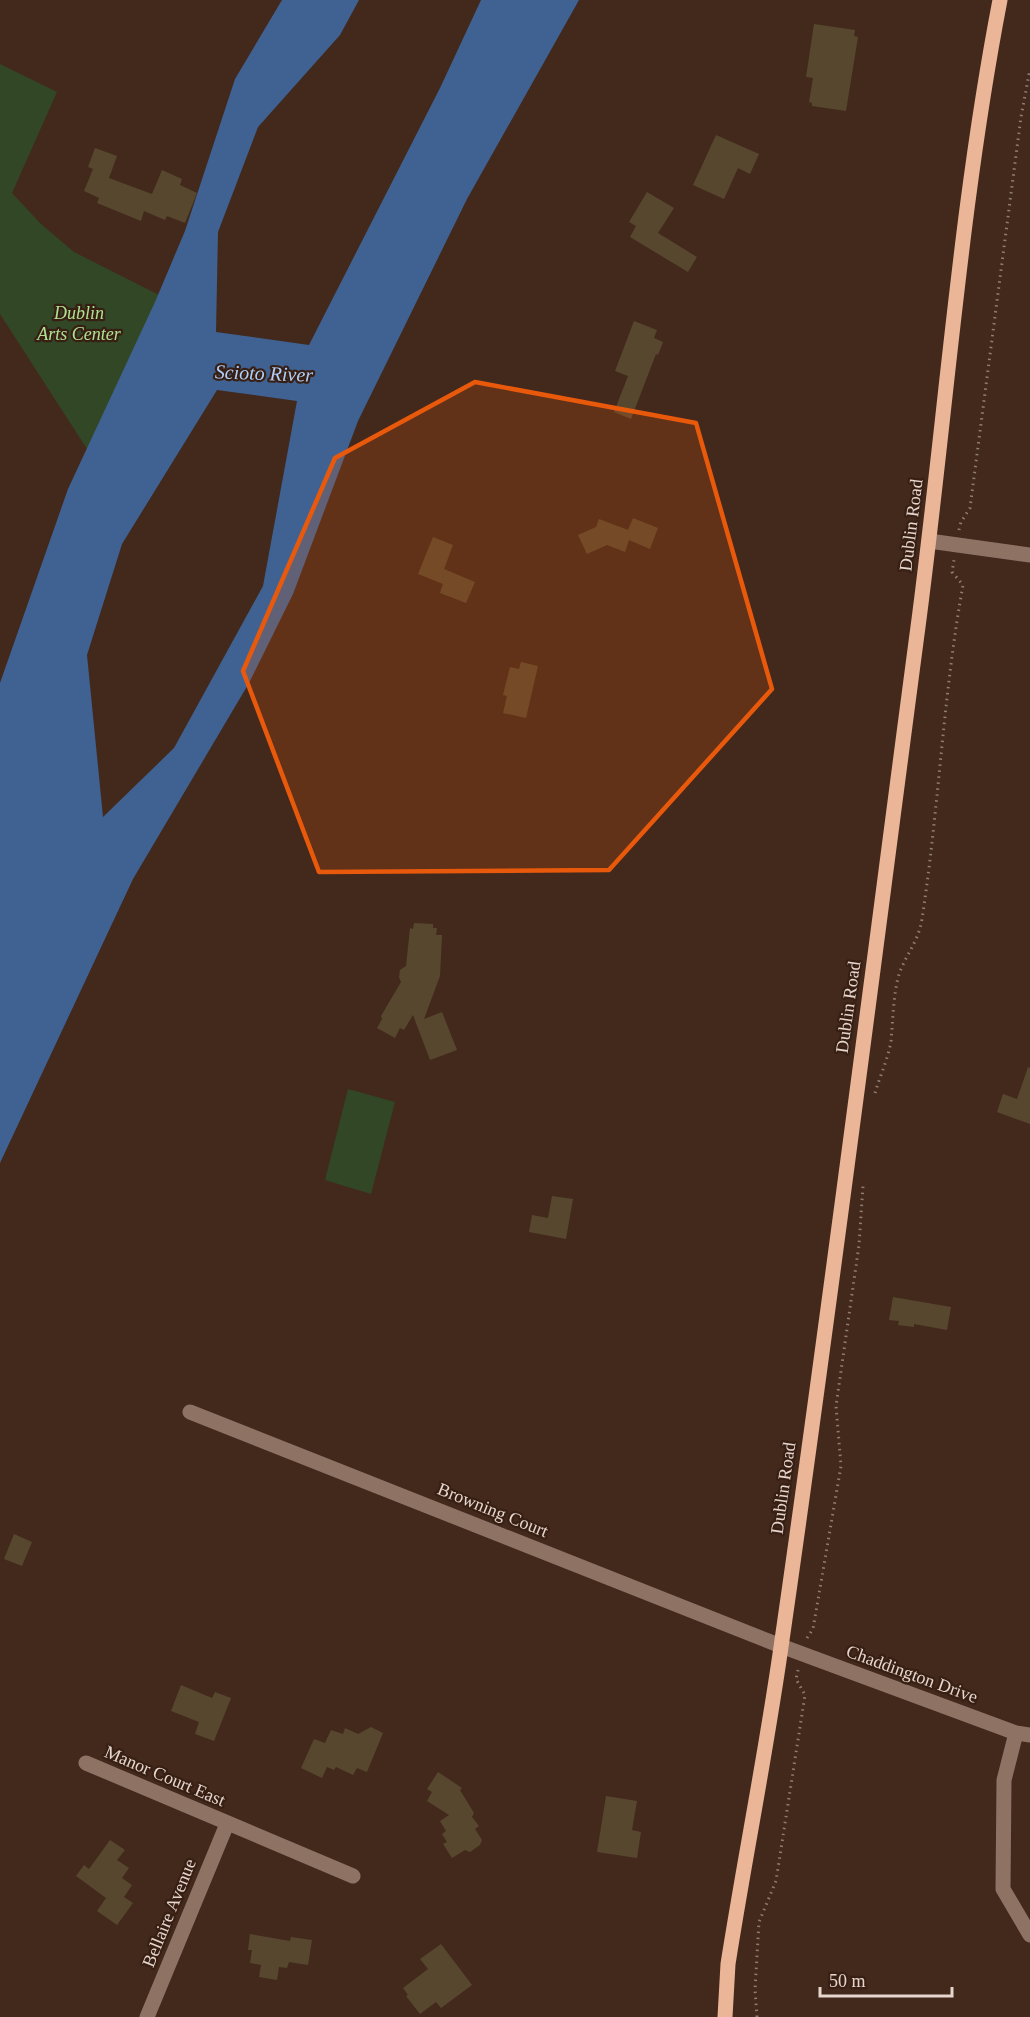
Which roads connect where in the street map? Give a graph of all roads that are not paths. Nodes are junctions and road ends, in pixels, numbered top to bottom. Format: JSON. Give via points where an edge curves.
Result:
{"nodes":[{"id":1,"x":1000,"y":0,"type":"edge"},
{"id":2,"x":929,"y":542,"type":"junction"},
{"id":3,"x":1030,"y":555,"type":"edge"},
{"id":4,"x":190,"y":1412,"type":"dead end"},
{"id":5,"x":781,"y":1646,"type":"junction"},
{"id":6,"x":1023,"y":1734,"type":"edge"},
{"id":7,"x":86,"y":1763,"type":"dead end"},
{"id":8,"x":227,"y":1824,"type":"junction"},
{"id":9,"x":353,"y":1876,"type":"dead end"},
{"id":10,"x":1030,"y":1935,"type":"edge"},
{"id":11,"x":147,"y":2017,"type":"edge"},
{"id":12,"x":725,"y":2017,"type":"edge"}],
"edges":[{"from":1,"to":2,"type":"main road","name":"Dublin Road","via":[[984,81]]},
{"from":2,"to":3,"type":"street"},
{"from":2,"to":5,"type":"main road","name":"Dublin Road"},
{"from":4,"to":5,"type":"street","name":"Browning Court"},
{"from":5,"to":6,"type":"street","name":"Chaddington Drive"},
{"from":5,"to":12,"type":"main road","name":"Dublin Road","via":[[728,1964]]},
{"from":6,"to":10,"type":"street","via":[[1004,1780],[1003,1889]]},
{"from":7,"to":8,"type":"street","name":"Manor Court East"},
{"from":8,"to":9,"type":"street","name":"Manor Court East"},
{"from":8,"to":11,"type":"street","name":"Bellaire Avenue"}]}
